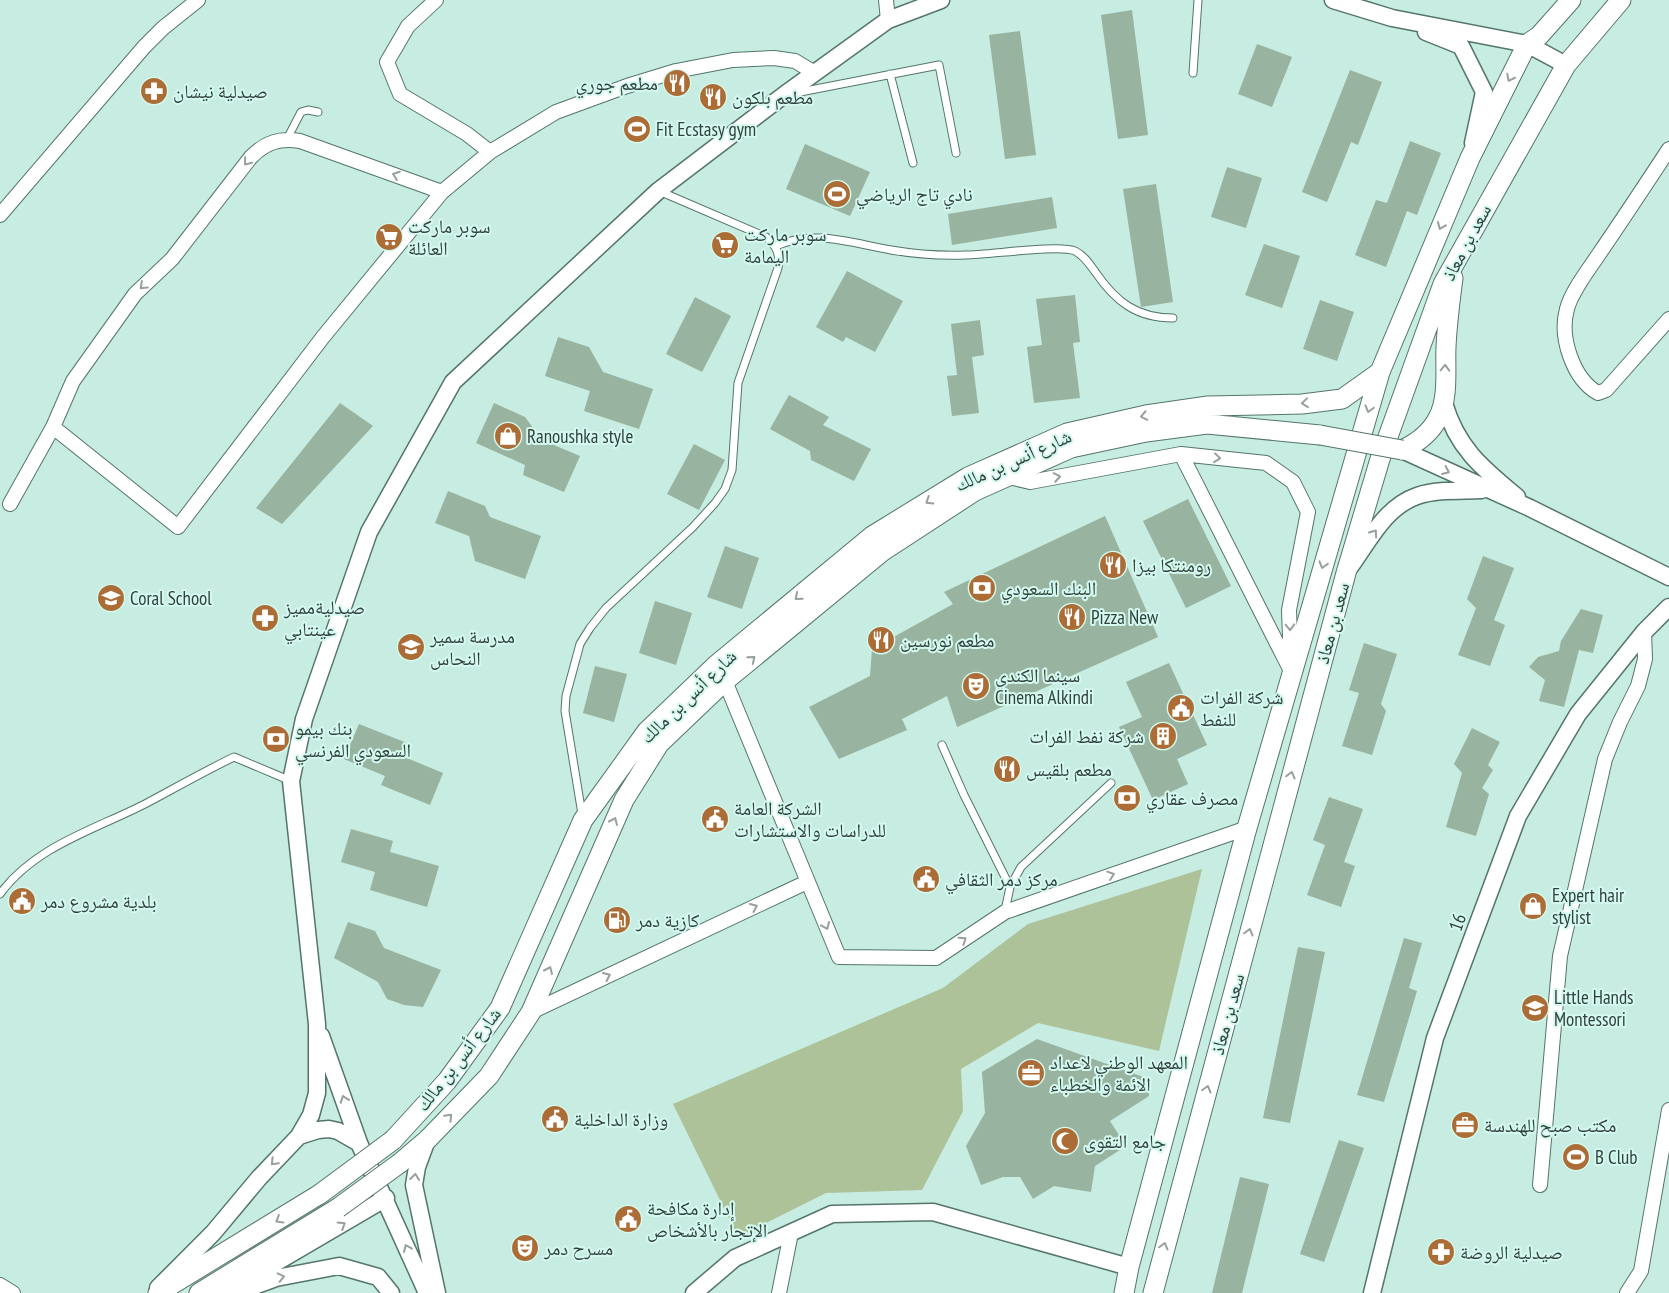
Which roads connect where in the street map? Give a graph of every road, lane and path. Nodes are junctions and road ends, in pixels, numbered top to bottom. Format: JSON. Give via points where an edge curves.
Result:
{"nodes":[{"id":1,"x":198,"y":0,"type":"edge"},
{"id":2,"x":436,"y":0,"type":"edge"},
{"id":3,"x":886,"y":0,"type":"edge"},
{"id":4,"x":941,"y":0,"type":"edge"},
{"id":5,"x":1198,"y":0,"type":"edge"},
{"id":6,"x":1333,"y":0,"type":"edge"},
{"id":7,"x":1571,"y":0,"type":"edge"},
{"id":8,"x":1621,"y":0,"type":"edge"},
{"id":9,"x":1392,"y":18,"type":"junction"},
{"id":10,"x":888,"y":20,"type":"junction"},
{"id":11,"x":1527,"y":44,"type":"junction"},
{"id":12,"x":1566,"y":65,"type":"junction"},
{"id":13,"x":815,"y":73,"type":"junction"},
{"id":14,"x":1193,"y":73,"type":"dead end"},
{"id":15,"x":890,"y":74,"type":"junction"},
{"id":16,"x":784,"y":95,"type":"junction"},
{"id":17,"x":318,"y":112,"type":"dead end"},
{"id":18,"x":287,"y":139,"type":"junction"},
{"id":19,"x":1669,"y":149,"type":"edge"},
{"id":20,"x":490,"y":152,"type":"junction"},
{"id":21,"x":956,"y":153,"type":"dead end"},
{"id":22,"x":1470,"y":158,"type":"junction"},
{"id":23,"x":913,"y":162,"type":"dead end"},
{"id":24,"x":658,"y":191,"type":"junction"},
{"id":25,"x":442,"y":192,"type":"junction"},
{"id":26,"x":0,"y":215,"type":"edge"},
{"id":27,"x":776,"y":246,"type":"junction"},
{"id":28,"x":1454,"y":261,"type":"junction"},
{"id":29,"x":1173,"y":318,"type":"dead end"},
{"id":30,"x":1669,"y":319,"type":"edge"},
{"id":31,"x":1380,"y":372,"type":"junction"},
{"id":32,"x":1444,"y":403,"type":"junction"},
{"id":33,"x":52,"y":427,"type":"junction"},
{"id":34,"x":1402,"y":450,"type":"junction"},
{"id":35,"x":1181,"y":454,"type":"junction"},
{"id":36,"x":1009,"y":477,"type":"junction"},
{"id":37,"x":1486,"y":490,"type":"junction"},
{"id":38,"x":10,"y":504,"type":"dead end"},
{"id":39,"x":1530,"y":508,"type":"junction"},
{"id":40,"x":1346,"y":573,"type":"junction"},
{"id":41,"x":1669,"y":577,"type":"edge"},
{"id":42,"x":1669,"y":607,"type":"edge"},
{"id":43,"x":1644,"y":632,"type":"junction"},
{"id":44,"x":1291,"y":673,"type":"junction"},
{"id":45,"x":725,"y":681,"type":"junction"},
{"id":46,"x":942,"y":745,"type":"dead end"},
{"id":47,"x":291,"y":781,"type":"junction"},
{"id":48,"x":1111,"y":782,"type":"dead end"},
{"id":49,"x":583,"y":820,"type":"junction"},
{"id":50,"x":1247,"y":828,"type":"junction"},
{"id":51,"x":807,"y":882,"type":"junction"},
{"id":52,"x":1010,"y":887,"type":"junction"},
{"id":53,"x":1,"y":892,"type":"edge"},
{"id":54,"x":1005,"y":912,"type":"junction"},
{"id":55,"x":531,"y":1012,"type":"junction"},
{"id":56,"x":316,"y":1024,"type":"junction"},
{"id":57,"x":1669,"y":1110,"type":"edge"},
{"id":58,"x":299,"y":1136,"type":"junction"},
{"id":59,"x":427,"y":1140,"type":"junction"},
{"id":60,"x":360,"y":1143,"type":"junction"},
{"id":61,"x":1540,"y":1185,"type":"dead end"},
{"id":62,"x":386,"y":1198,"type":"junction"},
{"id":63,"x":791,"y":1233,"type":"junction"},
{"id":64,"x":1129,"y":1267,"type":"junction"},
{"id":65,"x":0,"y":1285,"type":"edge"},
{"id":66,"x":13,"y":1293,"type":"edge"},
{"id":67,"x":153,"y":1293,"type":"edge"},
{"id":68,"x":158,"y":1293,"type":"edge"},
{"id":69,"x":199,"y":1293,"type":"edge"},
{"id":70,"x":224,"y":1293,"type":"edge"},
{"id":71,"x":234,"y":1293,"type":"edge"},
{"id":72,"x":392,"y":1293,"type":"edge"},
{"id":73,"x":427,"y":1293,"type":"edge"},
{"id":74,"x":437,"y":1293,"type":"edge"},
{"id":75,"x":694,"y":1293,"type":"edge"},
{"id":76,"x":779,"y":1293,"type":"edge"},
{"id":77,"x":1124,"y":1293,"type":"edge"},
{"id":78,"x":1153,"y":1293,"type":"edge"},
{"id":79,"x":1372,"y":1293,"type":"edge"},
{"id":80,"x":1627,"y":1293,"type":"edge"}],
"edges":[{"from":1,"to":26,"type":"street","via":[[144,47]]},
{"from":2,"to":20,"type":"street","via":[[408,26],[387,62],[400,94],[467,134]]},
{"from":3,"to":10,"type":"street"},
{"from":4,"to":10,"type":"street"},
{"from":5,"to":14,"type":"lane"},
{"from":6,"to":9,"type":"street"},
{"from":7,"to":11,"type":"main road","name":"سعد بن معاذ","via":[[1539,36]]},
{"from":8,"to":12,"type":"main road","name":"سعد بن معاذ"},
{"from":9,"to":11,"type":"street"},
{"from":9,"to":22,"type":"street","via":[[1461,46],[1484,92]]},
{"from":10,"to":13,"type":"street"},
{"from":11,"to":12,"type":"street"},
{"from":11,"to":22,"type":"main road","name":"سعد بن معاذ","one_way":true},
{"from":12,"to":28,"type":"main road","name":"سعد بن معاذ"},
{"from":13,"to":16,"type":"street"},
{"from":13,"to":20,"type":"street","via":[[795,62],[774,58],[734,60],[676,71],[556,112]]},
{"from":15,"to":16,"type":"lane"},
{"from":15,"to":21,"type":"lane","via":[[939,64]]},
{"from":15,"to":23,"type":"lane"},
{"from":16,"to":24,"type":"street"},
{"from":17,"to":18,"type":"lane","via":[[301,112]]},
{"from":25,"to":18,"type":"street","one_way":true},
{"from":18,"to":33,"type":"street","one_way":true,"via":[[274,141],[251,156],[168,264],[135,294],[73,381]]},
{"from":19,"to":30,"type":"street","via":[[1585,274],[1567,309],[1565,336],[1577,373],[1587,387],[1598,393],[1606,390]]},
{"from":20,"to":25,"type":"street"},
{"from":22,"to":31,"type":"main road","name":"سعد بن معاذ","one_way":true},
{"from":24,"to":27,"type":"lane","via":[[766,237]]},
{"from":24,"to":47,"type":"street","via":[[453,382],[369,532],[304,719]]},
{"from":25,"to":33,"type":"street","via":[[323,337],[178,527]]},
{"from":27,"to":29,"type":"lane","via":[[812,236],[927,254],[1068,249],[1084,257],[1106,288],[1125,305],[1148,316]]},
{"from":27,"to":49,"type":"lane","via":[[780,256],[778,268],[738,383],[732,470],[725,488],[693,527],[606,608],[580,644],[565,711]]},
{"from":32,"to":28,"type":"main road","one_way":true},
{"from":28,"to":40,"type":"main road","name":"سعد بن معاذ","via":[[1380,459]]},
{"from":31,"to":44,"type":"main road","name":"سعد بن معاذ","one_way":true},
{"from":31,"to":49,"type":"main road","name":"شارع أنس بن مالك","one_way":true,"via":[[1342,399],[1302,404],[1208,406],[1146,415],[1067,433],[968,477],[872,536],[716,665],[647,731]]},
{"from":32,"to":34,"type":"main road","via":[[1430,431]]},
{"from":32,"to":39,"type":"street","via":[[1457,436],[1476,462]]},
{"from":33,"to":38,"type":"street"},
{"from":34,"to":36,"type":"main road","name":"شارع أنس بن مالك","bridge":true,"via":[[1320,435],[1207,424],[1071,448]]},
{"from":34,"to":37,"type":"street","one_way":true},
{"from":36,"to":35,"type":"street","one_way":true,"via":[[1030,482]]},
{"from":35,"to":44,"type":"street"},
{"from":35,"to":44,"type":"street","one_way":true,"via":[[1266,463],[1293,482],[1308,512],[1289,610]]},
{"from":45,"to":36,"type":"main road","name":"شارع أنس بن مالك","one_way":true,"via":[[883,551],[975,490]]},
{"from":37,"to":39,"type":"street"},
{"from":40,"to":37,"type":"street","one_way":true,"via":[[1381,524],[1404,502],[1434,493]]},
{"from":39,"to":41,"type":"street"},
{"from":78,"to":40,"type":"main road","name":"سعد بن معاذ","one_way":true},
{"from":42,"to":43,"type":"street","name":"16"},
{"from":43,"to":61,"type":"street","via":[[1645,659],[1638,686],[1605,759],[1560,956]]},
{"from":43,"to":79,"type":"street","name":"16","via":[[1578,714],[1518,816],[1435,1038]]},
{"from":44,"to":50,"type":"main road","name":"سعد بن معاذ"},
{"from":45,"to":51,"type":"street"},
{"from":55,"to":45,"type":"main road","name":"شارع أنس بن مالك","one_way":true,"via":[[624,800],[659,744]]},
{"from":46,"to":52,"type":"lane"},
{"from":47,"to":53,"type":"lane","via":[[234,757],[145,804],[78,834],[31,864]]},
{"from":47,"to":56,"type":"street"},
{"from":48,"to":52,"type":"lane","via":[[1021,867]]},
{"from":49,"to":68,"type":"main road","name":"شارع أنس بن مالك","one_way":true,"bridge":true,"via":[[500,1008],[447,1081],[393,1140],[320,1194]]},
{"from":54,"to":50,"type":"street","one_way":true},
{"from":50,"to":64,"type":"main road","name":"سعد بن معاذ"},
{"from":51,"to":54,"type":"street","one_way":true,"via":[[839,957],[936,958]]},
{"from":55,"to":51,"type":"street","one_way":true},
{"from":52,"to":54,"type":"lane"},
{"from":59,"to":55,"type":"main road","name":"شارع أنس بن مالك","one_way":true,"via":[[489,1076]]},
{"from":56,"to":58,"type":"street","via":[[318,1093]]},
{"from":60,"to":56,"type":"street","one_way":true},
{"from":57,"to":80,"type":"street","via":[[1641,1271]]},
{"from":58,"to":60,"type":"street","via":[[329,1129]]},
{"from":58,"to":67,"type":"street","one_way":true},
{"from":59,"to":69,"type":"main road","name":"شارع أنس بن مالك","bridge":true,"via":[[338,1208]]},
{"from":74,"to":59,"type":"street","one_way":true,"via":[[414,1185]]},
{"from":60,"to":62,"type":"street"},
{"from":70,"to":62,"type":"street","one_way":true},
{"from":73,"to":62,"type":"street","one_way":true},
{"from":63,"to":64,"type":"street","via":[[832,1214],[933,1212]]},
{"from":63,"to":75,"type":"street","via":[[735,1258]]},
{"from":63,"to":76,"type":"street"},
{"from":64,"to":77,"type":"main road","name":"سعد بن معاذ"},
{"from":65,"to":66,"type":"street"},
{"from":71,"to":72,"type":"street","one_way":true,"via":[[276,1278],[339,1266],[378,1277]]}]}
